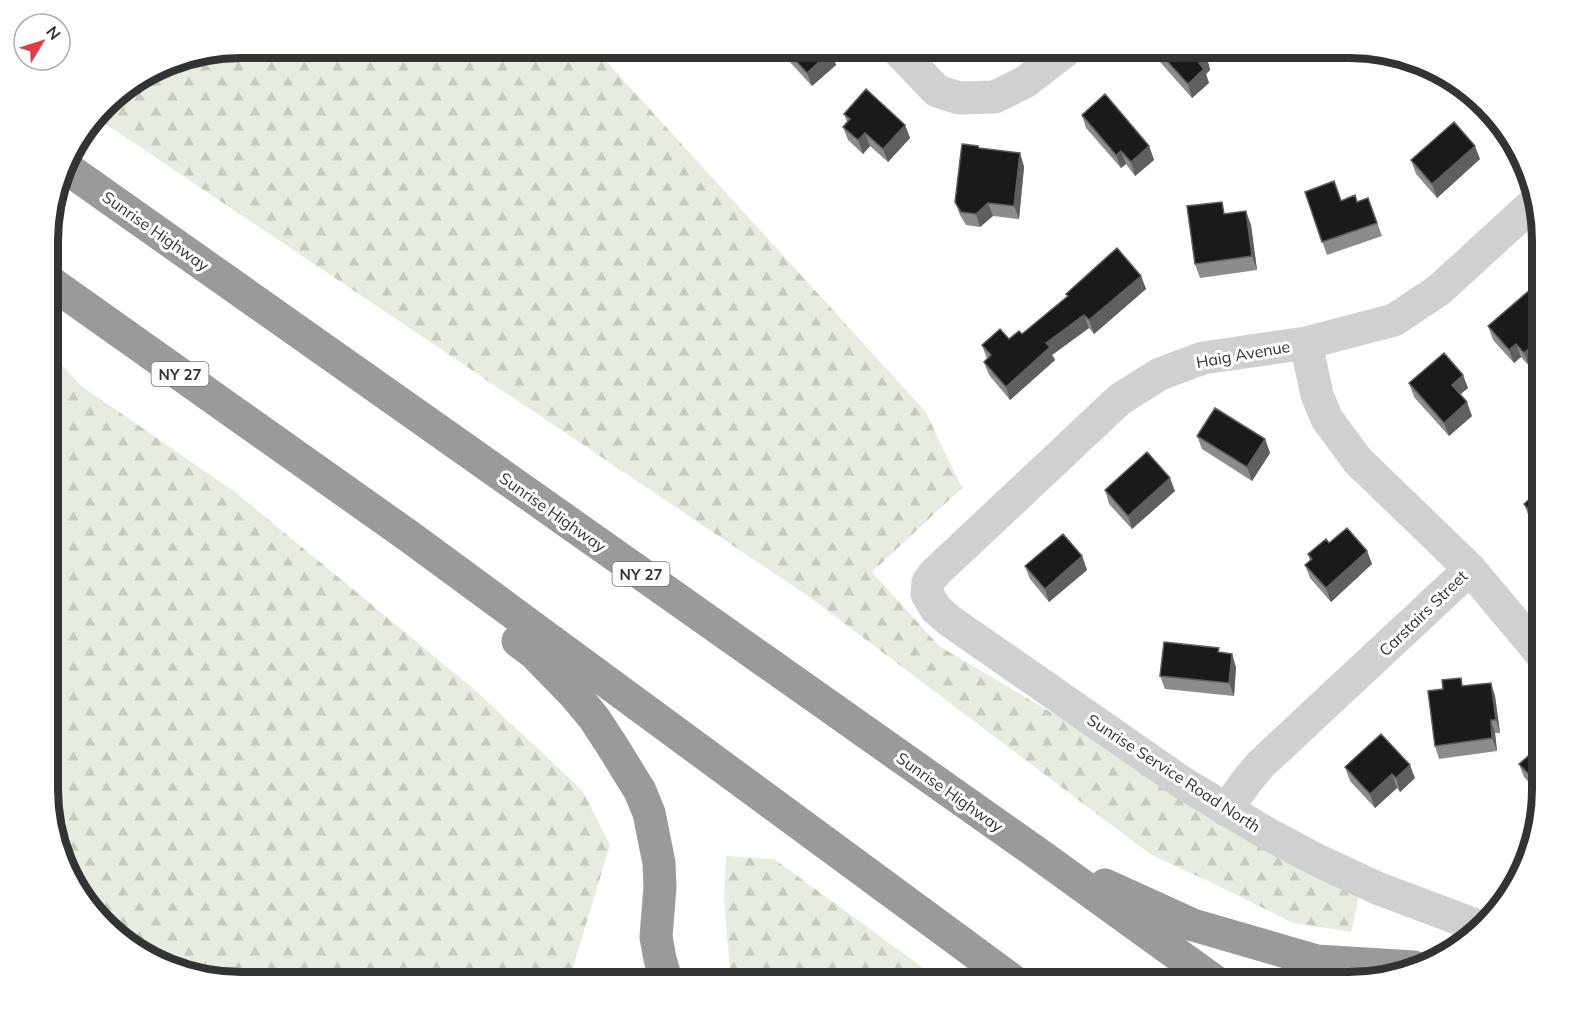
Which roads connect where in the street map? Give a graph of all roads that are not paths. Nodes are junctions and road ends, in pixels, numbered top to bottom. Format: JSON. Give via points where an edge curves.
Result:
{"nodes":[{"id":1,"x":906,"y":58,"type":"edge"},
{"id":2,"x":1056,"y":58,"type":"edge"},
{"id":3,"x":72,"y":172,"type":"edge"},
{"id":4,"x":1528,"y":208,"type":"edge"},
{"id":5,"x":58,"y":288,"type":"edge"},
{"id":6,"x":1306,"y":344,"type":"junction"},
{"id":7,"x":410,"y":537,"type":"junction"},
{"id":8,"x":1470,"y":569,"type":"junction"},
{"id":9,"x":927,"y":594,"type":"joint"},
{"id":10,"x":1531,"y":642,"type":"edge"},
{"id":11,"x":1226,"y":810,"type":"junction"},
{"id":12,"x":1037,"y":854,"type":"junction"},
{"id":13,"x":1472,"y":924,"type":"edge"},
{"id":14,"x":1397,"y":966,"type":"edge"},
{"id":15,"x":664,"y":972,"type":"edge"},
{"id":16,"x":1001,"y":972,"type":"edge"},
{"id":17,"x":1202,"y":972,"type":"edge"}],
"edges":[{"from":1,"to":2,"type":"street","via":[[937,91],[959,98],[995,97],[1025,82]]},
{"from":3,"to":12,"type":"highway","name":"Sunrise Highway","number":"NY 27"},
{"from":4,"to":6,"type":"street","name":"Haig Avenue","via":[[1439,290],[1394,320]]},
{"from":5,"to":7,"type":"highway","number":"NY 27"},
{"from":6,"to":8,"type":"street","name":"Carstairs Street","via":[[1317,395],[1327,419],[1358,461]]},
{"from":6,"to":9,"type":"street","name":"Haig Avenue","via":[[1203,358],[1160,374],[1120,399],[935,573],[928,582]]},
{"from":7,"to":15,"type":"highway","via":[[574,694],[612,744],[640,791],[649,813],[659,863],[656,937]]},
{"from":7,"to":16,"type":"highway","number":"NY 27"},
{"from":8,"to":10,"type":"street"},
{"from":8,"to":11,"type":"street","name":"Carstairs Street","via":[[1260,765]]},
{"from":9,"to":11,"type":"street","name":"Sunrise Service Road North","via":[[936,609],[969,635]]},
{"from":11,"to":13,"type":"street","name":"Sunrise Service Road North","via":[[1377,888]]},
{"from":12,"to":14,"type":"highway","via":[[1193,925],[1317,960]]},
{"from":12,"to":17,"type":"highway","name":"Sunrise Highway","number":"NY 27"}]}
